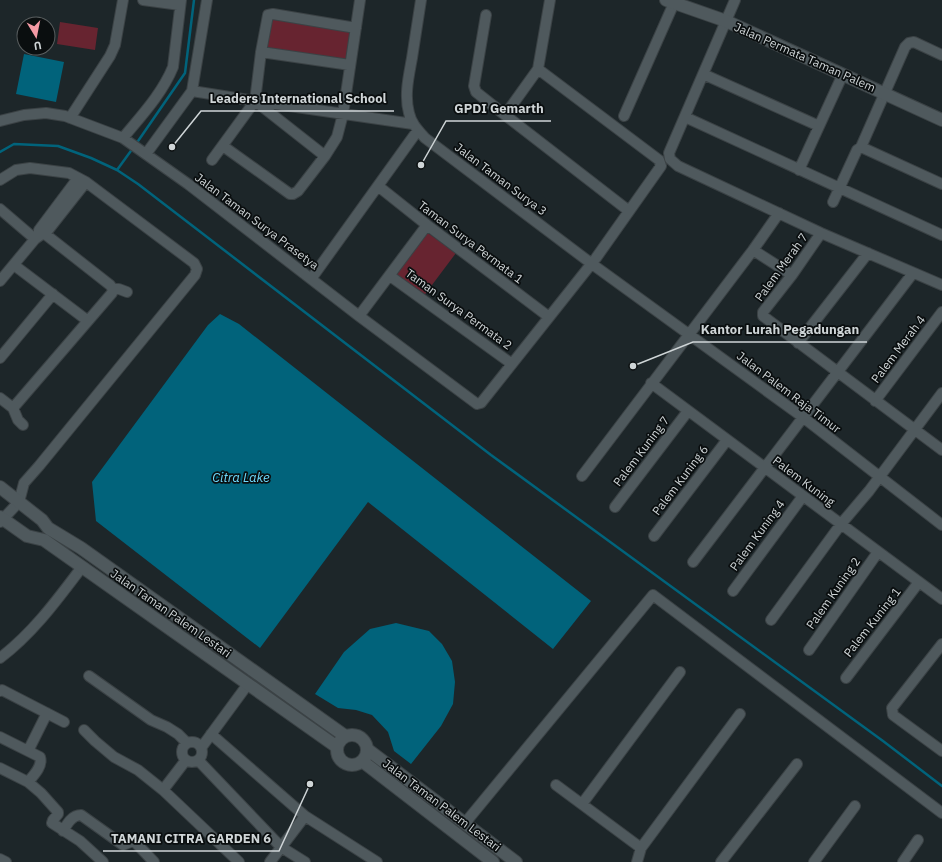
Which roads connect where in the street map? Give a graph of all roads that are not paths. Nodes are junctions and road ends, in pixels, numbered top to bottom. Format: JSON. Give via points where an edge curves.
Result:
{"nodes":[{"id":1,"x":122,"y":0,"type":"edge"},
{"id":2,"x":143,"y":0,"type":"edge"},
{"id":3,"x":207,"y":0,"type":"edge"},
{"id":4,"x":360,"y":0,"type":"edge"},
{"id":5,"x":421,"y":0,"type":"edge"},
{"id":6,"x":550,"y":0,"type":"edge"},
{"id":7,"x":735,"y":0,"type":"edge"},
{"id":8,"x":670,"y":1,"type":"edge"},
{"id":9,"x":181,"y":3,"type":"edge"},
{"id":10,"x":486,"y":15,"type":"dead end"},
{"id":11,"x":726,"y":21,"type":"junction"},
{"id":12,"x":356,"y":28,"type":"junction"},
{"id":13,"x":261,"y":52,"type":"junction"},
{"id":14,"x":942,"y":55,"type":"edge"},
{"id":15,"x":350,"y":65,"type":"junction"},
{"id":16,"x":538,"y":70,"type":"junction"},
{"id":17,"x":703,"y":74,"type":"junction"},
{"id":18,"x":843,"y":74,"type":"junction"},
{"id":19,"x":192,"y":91,"type":"junction"},
{"id":20,"x":885,"y":93,"type":"junction"},
{"id":21,"x":255,"y":101,"type":"junction"},
{"id":22,"x":343,"y":114,"type":"junction"},
{"id":23,"x":505,"y":115,"type":"junction"},
{"id":24,"x":624,"y":116,"type":"dead end"},
{"id":25,"x":685,"y":117,"type":"junction"},
{"id":26,"x":70,"y":118,"type":"junction"},
{"id":27,"x":942,"y":120,"type":"edge"},
{"id":28,"x":0,"y":121,"type":"edge"},
{"id":29,"x":819,"y":126,"type":"junction"},
{"id":30,"x":416,"y":127,"type":"junction"},
{"id":31,"x":126,"y":140,"type":"junction"},
{"id":32,"x":223,"y":146,"type":"junction"},
{"id":33,"x":861,"y":147,"type":"junction"},
{"id":34,"x":142,"y":152,"type":"junction"},
{"id":35,"x":325,"y":156,"type":"junction"},
{"id":36,"x":212,"y":160,"type":"dead end"},
{"id":37,"x":799,"y":170,"type":"junction"},
{"id":38,"x":0,"y":180,"type":"edge"},
{"id":39,"x":82,"y":180,"type":"junction"},
{"id":40,"x":942,"y":184,"type":"edge"},
{"id":41,"x":378,"y":186,"type":"junction"},
{"id":42,"x":839,"y":189,"type":"junction"},
{"id":43,"x":833,"y":202,"type":"dead end"},
{"id":44,"x":0,"y":209,"type":"edge"},
{"id":45,"x":629,"y":212,"type":"junction"},
{"id":46,"x":779,"y":213,"type":"junction"},
{"id":47,"x":427,"y":225,"type":"junction"},
{"id":48,"x":819,"y":232,"type":"junction"},
{"id":49,"x":942,"y":235,"type":"edge"},
{"id":50,"x":40,"y":236,"type":"junction"},
{"id":51,"x":753,"y":250,"type":"junction"},
{"id":52,"x":868,"y":253,"type":"junction"},
{"id":53,"x":596,"y":264,"type":"junction"},
{"id":54,"x":14,"y":265,"type":"junction"},
{"id":55,"x":913,"y":273,"type":"junction"},
{"id":56,"x":792,"y":275,"type":"junction"},
{"id":57,"x":390,"y":276,"type":"junction"},
{"id":58,"x":311,"y":279,"type":"junction"},
{"id":59,"x":0,"y":281,"type":"edge"},
{"id":60,"x":942,"y":285,"type":"edge"},
{"id":61,"x":113,"y":289,"type":"junction"},
{"id":62,"x":127,"y":292,"type":"dead end"},
{"id":63,"x":53,"y":294,"type":"junction"},
{"id":64,"x":942,"y":312,"type":"edge"},
{"id":65,"x":359,"y":316,"type":"junction"},
{"id":66,"x":549,"y":317,"type":"junction"},
{"id":67,"x":88,"y":321,"type":"junction"},
{"id":68,"x":688,"y":334,"type":"junction"},
{"id":69,"x":798,"y":343,"type":"junction"},
{"id":70,"x":0,"y":358,"type":"edge"},
{"id":71,"x":512,"y":364,"type":"junction"},
{"id":72,"x":838,"y":373,"type":"junction"},
{"id":73,"x":651,"y":383,"type":"junction"},
{"id":74,"x":942,"y":393,"type":"edge"},
{"id":75,"x":0,"y":398,"type":"edge"},
{"id":76,"x":876,"y":401,"type":"junction"},
{"id":77,"x":13,"y":408,"type":"junction"},
{"id":78,"x":688,"y":411,"type":"junction"},
{"id":79,"x":804,"y":418,"type":"junction"},
{"id":80,"x":24,"y":425,"type":"dead end"},
{"id":81,"x":915,"y":430,"type":"junction"},
{"id":82,"x":727,"y":440,"type":"junction"},
{"id":83,"x":942,"y":450,"type":"edge"},
{"id":84,"x":765,"y":468,"type":"junction"},
{"id":85,"x":582,"y":476,"type":"dead end"},
{"id":86,"x":879,"y":477,"type":"junction"},
{"id":87,"x":0,"y":487,"type":"edge"},
{"id":88,"x":802,"y":496,"type":"junction"},
{"id":89,"x":19,"y":502,"type":"junction"},
{"id":90,"x":615,"y":507,"type":"dead end"},
{"id":91,"x":1,"y":522,"type":"edge"},
{"id":92,"x":841,"y":524,"type":"junction"},
{"id":93,"x":942,"y":525,"type":"edge"},
{"id":94,"x":654,"y":536,"type":"dead end"},
{"id":95,"x":878,"y":552,"type":"junction"},
{"id":96,"x":693,"y":562,"type":"dead end"},
{"id":97,"x":82,"y":567,"type":"junction"},
{"id":98,"x":919,"y":582,"type":"junction"},
{"id":99,"x":733,"y":591,"type":"dead end"},
{"id":100,"x":942,"y":599,"type":"edge"},
{"id":101,"x":771,"y":620,"type":"dead end"},
{"id":102,"x":942,"y":644,"type":"edge"},
{"id":103,"x":809,"y":650,"type":"dead end"},
{"id":104,"x":0,"y":658,"type":"edge"},
{"id":105,"x":680,"y":672,"type":"dead end"},
{"id":106,"x":89,"y":676,"type":"dead end"},
{"id":107,"x":846,"y":678,"type":"dead end"},
{"id":108,"x":245,"y":682,"type":"junction"},
{"id":109,"x":0,"y":691,"type":"edge"},
{"id":110,"x":47,"y":713,"type":"junction"},
{"id":111,"x":740,"y":714,"type":"dead end"},
{"id":112,"x":64,"y":722,"type":"dead end"},
{"id":113,"x":84,"y":730,"type":"dead end"},
{"id":114,"x":211,"y":734,"type":"junction"},
{"id":115,"x":345,"y":736,"type":"junction"},
{"id":116,"x":0,"y":737,"type":"edge"},
{"id":117,"x":195,"y":745,"type":"junction"},
{"id":118,"x":336,"y":747,"type":"junction"},
{"id":119,"x":367,"y":749,"type":"junction"},
{"id":120,"x":942,"y":750,"type":"edge"},
{"id":121,"x":28,"y":751,"type":"junction"},
{"id":122,"x":186,"y":760,"type":"junction"},
{"id":123,"x":198,"y":760,"type":"junction"},
{"id":124,"x":362,"y":761,"type":"junction"},
{"id":125,"x":797,"y":764,"type":"dead end"},
{"id":126,"x":0,"y":768,"type":"edge"},
{"id":127,"x":28,"y":782,"type":"junction"},
{"id":128,"x":556,"y":785,"type":"dead end"},
{"id":129,"x":163,"y":790,"type":"junction"},
{"id":130,"x":582,"y":804,"type":"junction"},
{"id":131,"x":855,"y":806,"type":"dead end"},
{"id":132,"x":942,"y":813,"type":"edge"},
{"id":133,"x":305,"y":816,"type":"junction"},
{"id":134,"x":465,"y":823,"type":"junction"},
{"id":135,"x":63,"y":830,"type":"junction"},
{"id":136,"x":918,"y":840,"type":"dead end"},
{"id":137,"x":281,"y":848,"type":"junction"},
{"id":138,"x":641,"y":848,"type":"junction"},
{"id":139,"x":0,"y":859,"type":"edge"},
{"id":140,"x":6,"y":862,"type":"edge"},
{"id":141,"x":103,"y":862,"type":"edge"},
{"id":142,"x":154,"y":862,"type":"edge"},
{"id":143,"x":239,"y":862,"type":"edge"},
{"id":144,"x":270,"y":862,"type":"edge"},
{"id":145,"x":304,"y":862,"type":"edge"},
{"id":146,"x":377,"y":862,"type":"edge"},
{"id":147,"x":493,"y":862,"type":"edge"},
{"id":148,"x":516,"y":862,"type":"edge"},
{"id":149,"x":638,"y":862,"type":"edge"},
{"id":150,"x":721,"y":862,"type":"edge"},
{"id":151,"x":814,"y":862,"type":"edge"},
{"id":152,"x":903,"y":862,"type":"edge"}],
"edges":[{"from":1,"to":26,"type":"street","via":[[115,45]]},
{"from":2,"to":9,"type":"street"},
{"from":3,"to":19,"type":"street"},
{"from":4,"to":12,"type":"street"},
{"from":5,"to":30,"type":"street","name":"Jalan Taman Surya 3","via":[[408,82],[407,106]]},
{"from":6,"to":16,"type":"street"},
{"from":7,"to":11,"type":"street"},
{"from":8,"to":11,"type":"street","name":"Jalan Permata Taman Palem"},
{"from":8,"to":24,"type":"street"},
{"from":9,"to":31,"type":"street","via":[[173,67]]},
{"from":10,"to":23,"type":"street","via":[[474,86],[476,92]]},
{"from":11,"to":17,"type":"street"},
{"from":11,"to":18,"type":"street","name":"Jalan Permata Taman Palem"},
{"from":12,"to":13,"type":"street","via":[[270,12]]},
{"from":12,"to":15,"type":"street"},
{"from":13,"to":15,"type":"street"},
{"from":13,"to":21,"type":"street"},
{"from":14,"to":20,"type":"street","via":[[914,42],[909,43],[905,46]]},
{"from":15,"to":22,"type":"street"},
{"from":16,"to":23,"type":"street"},
{"from":16,"to":45,"type":"street","via":[[659,160],[659,170]]},
{"from":17,"to":25,"type":"street"},
{"from":17,"to":29,"type":"street"},
{"from":18,"to":20,"type":"street","name":"Jalan Permata Taman Palem"},
{"from":18,"to":29,"type":"street"},
{"from":19,"to":21,"type":"street"},
{"from":19,"to":34,"type":"street"},
{"from":20,"to":27,"type":"street","name":"Jalan Permata Taman Palem"},
{"from":20,"to":33,"type":"street"},
{"from":21,"to":22,"type":"street"},
{"from":21,"to":32,"type":"street"},
{"from":21,"to":35,"type":"street"},
{"from":22,"to":30,"type":"street"},
{"from":22,"to":35,"type":"street","via":[[337,137]]},
{"from":23,"to":45,"type":"street"},
{"from":25,"to":37,"type":"street"},
{"from":25,"to":46,"type":"street","via":[[669,153],[670,159],[678,166]]},
{"from":26,"to":28,"type":"street","name":"Jalan Taman Surya Prasetya","via":[[46,113]]},
{"from":26,"to":31,"type":"street","name":"Jalan Taman Surya Prasetya"},
{"from":29,"to":37,"type":"street"},
{"from":30,"to":41,"type":"street"},
{"from":30,"to":53,"type":"street","name":"Jalan Taman Surya 3","via":[[425,138]]},
{"from":31,"to":34,"type":"street","name":"Jalan Taman Surya Prasetya"},
{"from":32,"to":35,"type":"street","via":[[289,197],[298,191]]},
{"from":32,"to":36,"type":"street"},
{"from":33,"to":40,"type":"street"},
{"from":33,"to":42,"type":"street"},
{"from":34,"to":58,"type":"street","name":"Jalan Taman Surya Prasetya"},
{"from":37,"to":42,"type":"street"},
{"from":38,"to":39,"type":"street","via":[[16,170],[30,168],[69,173]]},
{"from":39,"to":50,"type":"street"},
{"from":39,"to":89,"type":"street","via":[[194,263],[197,269],[190,282],[24,483]]},
{"from":41,"to":47,"type":"street","name":"Taman Surya Permata 1"},
{"from":41,"to":58,"type":"street"},
{"from":42,"to":43,"type":"street"},
{"from":42,"to":49,"type":"street"},
{"from":44,"to":50,"type":"street"},
{"from":45,"to":53,"type":"street"},
{"from":46,"to":48,"type":"street"},
{"from":46,"to":51,"type":"street"},
{"from":47,"to":57,"type":"street"},
{"from":47,"to":66,"type":"street","name":"Taman Surya Permata 1"},
{"from":48,"to":52,"type":"street"},
{"from":48,"to":56,"type":"street","name":"Palem Merah 7"},
{"from":50,"to":54,"type":"street"},
{"from":50,"to":61,"type":"street"},
{"from":51,"to":56,"type":"street"},
{"from":51,"to":68,"type":"street"},
{"from":52,"to":55,"type":"street"},
{"from":52,"to":69,"type":"street"},
{"from":53,"to":66,"type":"street"},
{"from":53,"to":68,"type":"street","name":"Jalan Palem Raja Timur"},
{"from":54,"to":59,"type":"street"},
{"from":54,"to":63,"type":"street"},
{"from":55,"to":60,"type":"street"},
{"from":55,"to":72,"type":"street"},
{"from":56,"to":69,"type":"street","name":"Palem Merah 7","via":[[763,312],[763,316]]},
{"from":57,"to":65,"type":"street"},
{"from":57,"to":71,"type":"street","name":"Taman Surya Permata 2"},
{"from":58,"to":65,"type":"street","name":"Jalan Taman Surya Prasetya"},
{"from":61,"to":62,"type":"street","via":[[119,288]]},
{"from":61,"to":67,"type":"street"},
{"from":63,"to":67,"type":"street"},
{"from":63,"to":70,"type":"street"},
{"from":64,"to":76,"type":"street","name":"Palem Merah 4"},
{"from":65,"to":71,"type":"street","name":"Jalan Taman Surya Prasetya","via":[[477,404],[482,403]]},
{"from":66,"to":71,"type":"street"},
{"from":67,"to":77,"type":"street"},
{"from":68,"to":73,"type":"street"},
{"from":68,"to":79,"type":"street","name":"Jalan Palem Raja Timur"},
{"from":69,"to":72,"type":"street"},
{"from":72,"to":76,"type":"street"},
{"from":72,"to":79,"type":"street"},
{"from":73,"to":78,"type":"street","name":"Palem Kuning"},
{"from":73,"to":85,"type":"street"},
{"from":74,"to":81,"type":"street"},
{"from":75,"to":77,"type":"street"},
{"from":76,"to":81,"type":"street"},
{"from":77,"to":80,"type":"street","via":[[18,420]]},
{"from":78,"to":82,"type":"street","name":"Palem Kuning"},
{"from":78,"to":90,"type":"street","name":"Palem Kuning 7"},
{"from":79,"to":84,"type":"street"},
{"from":79,"to":86,"type":"street","name":"Jalan Palem Raja Timur"},
{"from":81,"to":83,"type":"street"},
{"from":81,"to":86,"type":"street"},
{"from":82,"to":84,"type":"street","name":"Palem Kuning"},
{"from":82,"to":94,"type":"street","name":"Palem Kuning 6"},
{"from":84,"to":88,"type":"street","name":"Palem Kuning"},
{"from":84,"to":96,"type":"street"},
{"from":86,"to":92,"type":"street"},
{"from":86,"to":93,"type":"street","name":"Jalan Palem Raja Timur"},
{"from":87,"to":89,"type":"street","name":"Jalan Taman Palem Lestari"},
{"from":88,"to":92,"type":"street","name":"Palem Kuning"},
{"from":88,"to":99,"type":"street","name":"Palem Kuning 4"},
{"from":89,"to":91,"type":"street"},
{"from":89,"to":115,"type":"street","name":"Jalan Taman Palem Lestari","via":[[48,528]]},
{"from":91,"to":97,"type":"street","name":"Jalan Taman Palem Lestari","via":[[27,536],[44,540]]},
{"from":92,"to":95,"type":"street","name":"Palem Kuning"},
{"from":92,"to":101,"type":"street"},
{"from":95,"to":98,"type":"street","name":"Palem Kuning"},
{"from":95,"to":103,"type":"street","name":"Palem Kuning 2"},
{"from":97,"to":104,"type":"street","via":[[46,615]]},
{"from":97,"to":108,"type":"street","name":"Jalan Taman Palem Lestari"},
{"from":98,"to":100,"type":"street","name":"Palem Kuning"},
{"from":98,"to":107,"type":"street","name":"Palem Kuning 1"},
{"from":102,"to":120,"type":"street","via":[[892,708],[893,715]]},
{"from":105,"to":130,"type":"street"},
{"from":106,"to":117,"type":"street","via":[[151,720]]},
{"from":108,"to":114,"type":"street"},
{"from":108,"to":117,"type":"street"},
{"from":108,"to":118,"type":"street","name":"Jalan Taman Palem Lestari"},
{"from":109,"to":110,"type":"street"},
{"from":110,"to":112,"type":"street"},
{"from":110,"to":121,"type":"street"},
{"from":111,"to":138,"type":"street"},
{"from":113,"to":129,"type":"street","via":[[114,757],[138,770]]},
{"from":114,"to":117,"type":"street"},
{"from":114,"to":133,"type":"street"},
{"from":115,"to":118,"type":"street"},
{"from":115,"to":119,"type":"street","via":[[358,736],[364,741]]},
{"from":116,"to":121,"type":"street"},
{"from":117,"to":122,"type":"street","via":[[184,747],[182,751]]},
{"from":117,"to":123,"type":"street","via":[[202,755]]},
{"from":118,"to":124,"type":"street","via":[[342,762],[357,764]]},
{"from":119,"to":124,"type":"street"},
{"from":119,"to":134,"type":"street","name":"Jalan Taman Palem Lestari"},
{"from":121,"to":127,"type":"street","via":[[40,757],[41,761]]},
{"from":122,"to":123,"type":"street"},
{"from":122,"to":129,"type":"street"},
{"from":123,"to":137,"type":"street"},
{"from":124,"to":147,"type":"street","name":"Jalan Taman Palem Lestari"},
{"from":125,"to":150,"type":"street"},
{"from":126,"to":127,"type":"street"},
{"from":127,"to":135,"type":"street","via":[[57,810],[58,814],[52,823]]},
{"from":128,"to":130,"type":"street"},
{"from":129,"to":143,"type":"street"},
{"from":130,"to":138,"type":"street"},
{"from":131,"to":151,"type":"street"},
{"from":132,"to":134,"type":"street","via":[[653,595]]},
{"from":133,"to":137,"type":"street"},
{"from":133,"to":146,"type":"street"},
{"from":134,"to":148,"type":"street","name":"Jalan Taman Palem Lestari"},
{"from":135,"to":141,"type":"street","via":[[80,841]]},
{"from":135,"to":142,"type":"street","via":[[69,821],[81,815],[123,845],[134,841]]},
{"from":136,"to":152,"type":"street"},
{"from":137,"to":144,"type":"street"},
{"from":137,"to":145,"type":"street"},
{"from":138,"to":149,"type":"street"},
{"from":139,"to":140,"type":"street"}]}
